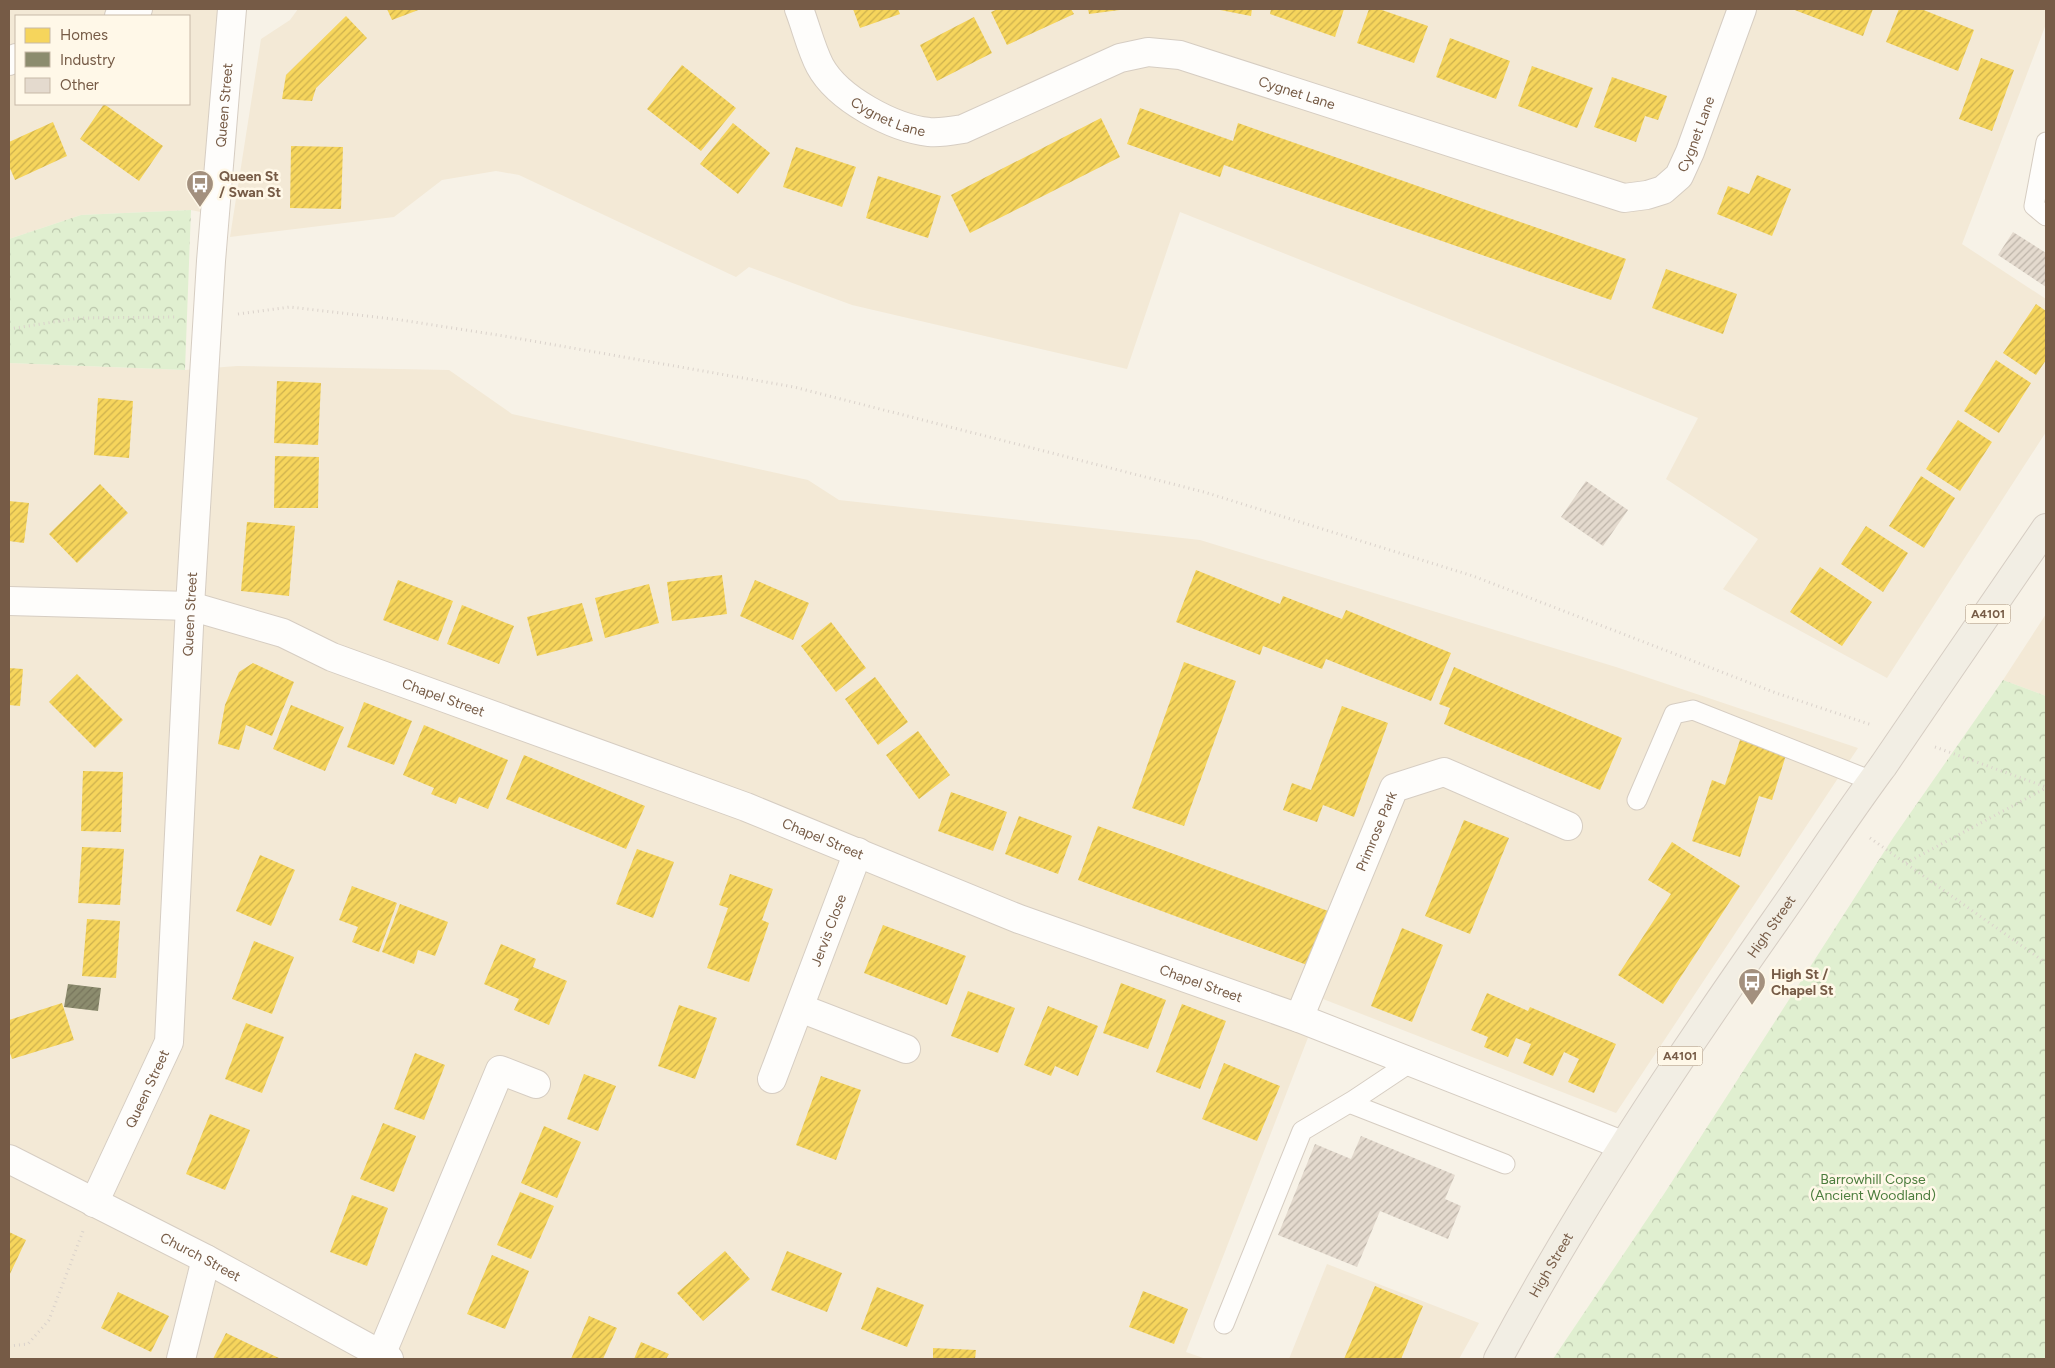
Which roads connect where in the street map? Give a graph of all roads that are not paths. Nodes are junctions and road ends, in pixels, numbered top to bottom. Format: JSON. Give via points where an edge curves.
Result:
{"nodes":[{"id":1,"x":138,"y":9,"type":"edge"},
{"id":2,"x":232,"y":9,"type":"edge"},
{"id":3,"x":799,"y":9,"type":"edge"},
{"id":4,"x":1742,"y":9,"type":"edge"},
{"id":5,"x":123,"y":15,"type":"edge"},
{"id":6,"x":2046,"y":147,"type":"edge"},
{"id":7,"x":2046,"y":216,"type":"edge"},
{"id":8,"x":2046,"y":528,"type":"edge"},
{"id":9,"x":9,"y":601,"type":"edge"},
{"id":10,"x":190,"y":606,"type":"junction"},
{"id":11,"x":1877,"y":773,"type":"junction"},
{"id":12,"x":1637,"y":800,"type":"dead end"},
{"id":13,"x":1568,"y":826,"type":"dead end"},
{"id":14,"x":858,"y":852,"type":"junction"},
{"id":15,"x":800,"y":1008,"type":"junction"},
{"id":16,"x":1299,"y":1018,"type":"junction"},
{"id":17,"x":906,"y":1050,"type":"dead end"},
{"id":18,"x":1411,"y":1062,"type":"junction"},
{"id":19,"x":772,"y":1079,"type":"dead end"},
{"id":20,"x":536,"y":1084,"type":"dead end"},
{"id":21,"x":1349,"y":1103,"type":"junction"},
{"id":22,"x":1622,"y":1145,"type":"junction"},
{"id":23,"x":9,"y":1159,"type":"edge"},
{"id":24,"x":1505,"y":1164,"type":"dead end"},
{"id":25,"x":94,"y":1203,"type":"junction"},
{"id":26,"x":206,"y":1259,"type":"junction"},
{"id":27,"x":1224,"y":1324,"type":"dead end"},
{"id":28,"x":385,"y":1357,"type":"edge"},
{"id":29,"x":181,"y":1359,"type":"edge"},
{"id":30,"x":1498,"y":1359,"type":"edge"}],
"edges":[{"from":1,"to":5,"type":"street"},
{"from":2,"to":10,"type":"street","name":"Queen Street","via":[[211,260]]},
{"from":3,"to":4,"type":"street","name":"Cygnet Lane","via":[[820,67],[836,87],[856,103],[881,116],[928,132],[963,128],[1120,58],[1148,52],[1180,54],[1624,198],[1647,196],[1663,190],[1679,176]]},
{"from":6,"to":7,"type":"lane","via":[[2034,206]]},
{"from":8,"to":11,"type":"main road","name":"High Street","number":"A4101","bridge":true},
{"from":9,"to":10,"type":"street","name":"Chapel Street"},
{"from":10,"to":14,"type":"street","name":"Chapel Street","via":[[283,633],[332,657],[736,804]]},
{"from":10,"to":25,"type":"street","name":"Queen Street","via":[[169,1042]]},
{"from":11,"to":12,"type":"lane","via":[[1694,710],[1674,714]]},
{"from":11,"to":22,"type":"main road","name":"High Street","number":"A4101","via":[[1682,1053]]},
{"from":13,"to":16,"type":"street","name":"Primrose Park","via":[[1444,772],[1394,788]]},
{"from":14,"to":15,"type":"street","name":"Jervis Close"},
{"from":14,"to":16,"type":"street","name":"Chapel Street","via":[[1019,920]]},
{"from":15,"to":17,"type":"street"},
{"from":15,"to":19,"type":"street","name":"Jervis Close"},
{"from":16,"to":18,"type":"street","name":"Chapel Street"},
{"from":18,"to":21,"type":"lane"},
{"from":18,"to":22,"type":"street","name":"Chapel Street"},
{"from":20,"to":28,"type":"street","via":[[500,1070]]},
{"from":21,"to":24,"type":"lane"},
{"from":21,"to":27,"type":"lane","via":[[1302,1130]]},
{"from":22,"to":30,"type":"main road","name":"High Street","number":"A4101"},
{"from":23,"to":25,"type":"street","name":"Church Street"},
{"from":25,"to":26,"type":"street","name":"Church Street"},
{"from":26,"to":28,"type":"street","name":"Church Street"},
{"from":26,"to":29,"type":"street"}]}
